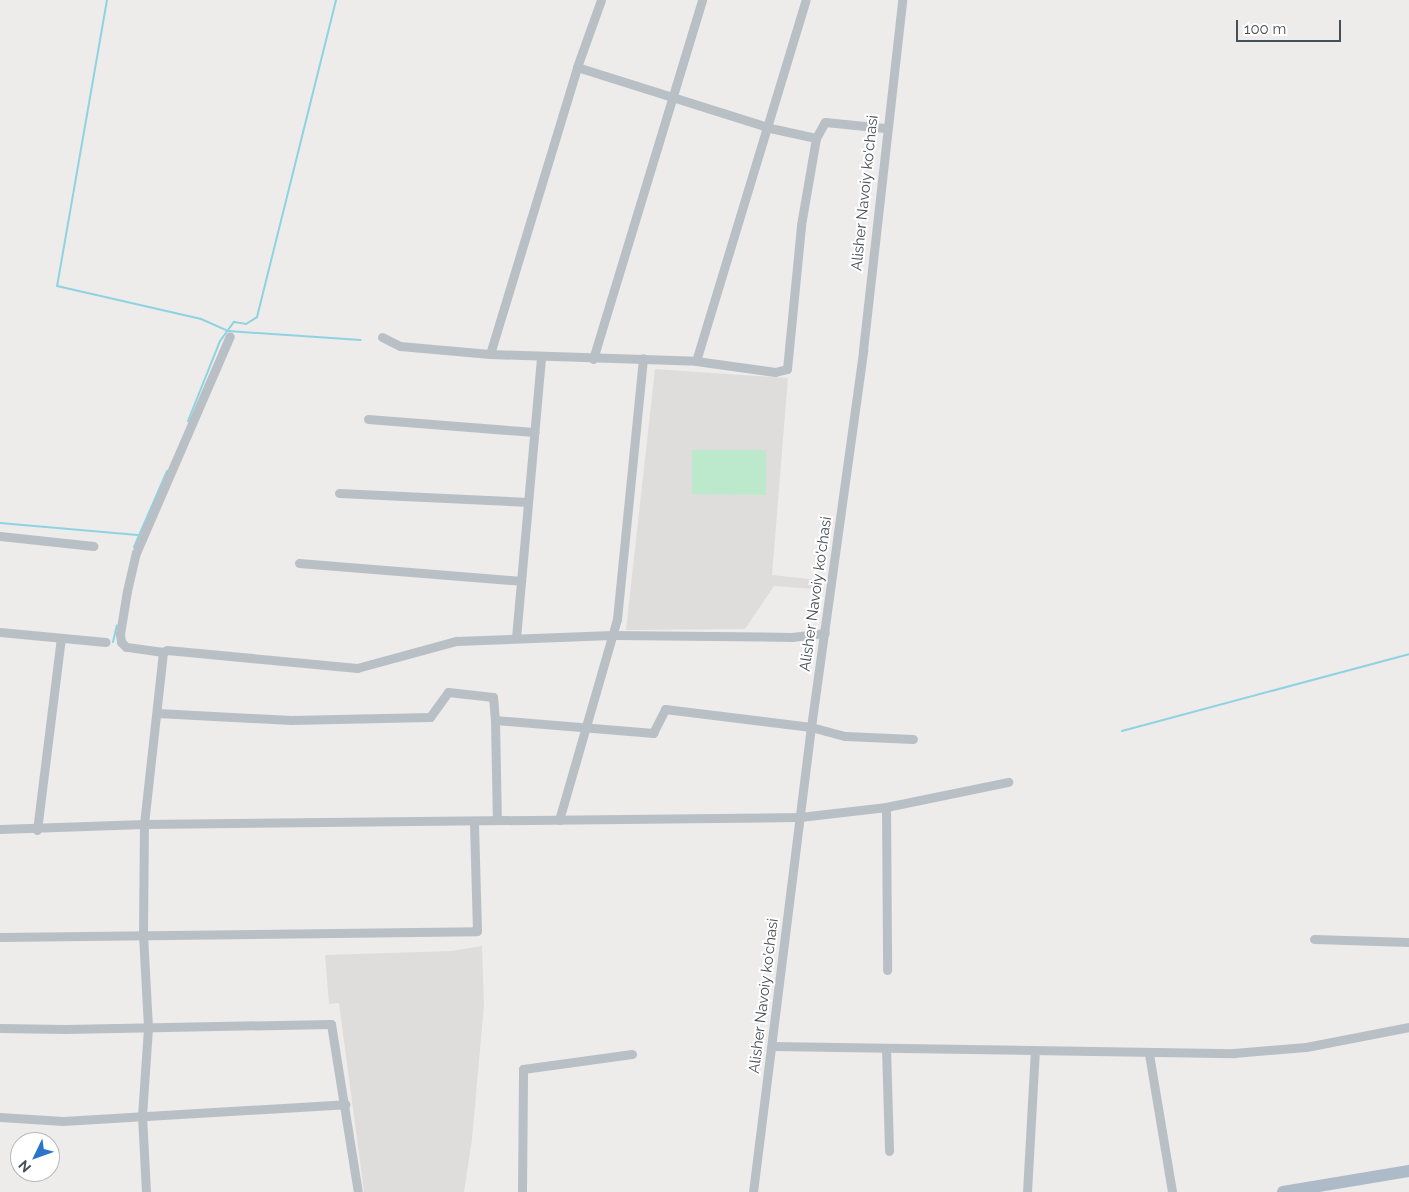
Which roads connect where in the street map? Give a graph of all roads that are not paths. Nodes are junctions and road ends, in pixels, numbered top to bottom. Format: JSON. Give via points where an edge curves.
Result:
{"nodes":[{"id":1,"x":601,"y":0,"type":"edge"},
{"id":2,"x":702,"y":0,"type":"edge"},
{"id":3,"x":806,"y":0,"type":"edge"},
{"id":4,"x":902,"y":0,"type":"edge"},
{"id":5,"x":577,"y":67,"type":"junction"},
{"id":6,"x":672,"y":96,"type":"junction"},
{"id":7,"x":770,"y":128,"type":"junction"},
{"id":8,"x":885,"y":128,"type":"junction"},
{"id":9,"x":816,"y":138,"type":"junction"},
{"id":10,"x":230,"y":336,"type":"dead end"},
{"id":11,"x":382,"y":337,"type":"dead end"},
{"id":12,"x":490,"y":354,"type":"junction"},
{"id":13,"x":541,"y":356,"type":"junction"},
{"id":14,"x":643,"y":358,"type":"junction"},
{"id":15,"x":593,"y":359,"type":"junction"},
{"id":16,"x":696,"y":361,"type":"junction"},
{"id":17,"x":368,"y":419,"type":"dead end"},
{"id":18,"x":534,"y":432,"type":"junction"},
{"id":19,"x":339,"y":493,"type":"dead end"},
{"id":20,"x":528,"y":502,"type":"junction"},
{"id":21,"x":0,"y":536,"type":"edge"},
{"id":22,"x":93,"y":546,"type":"dead end"},
{"id":23,"x":299,"y":563,"type":"dead end"},
{"id":24,"x":521,"y":580,"type":"junction"},
{"id":25,"x":0,"y":632,"type":"edge"},
{"id":26,"x":825,"y":633,"type":"junction"},
{"id":27,"x":612,"y":635,"type":"junction"},
{"id":28,"x":61,"y":638,"type":"junction"},
{"id":29,"x":516,"y":638,"type":"junction"},
{"id":30,"x":106,"y":642,"type":"dead end"},
{"id":31,"x":163,"y":652,"type":"junction"},
{"id":32,"x":156,"y":713,"type":"junction"},
{"id":33,"x":495,"y":720,"type":"junction"},
{"id":34,"x":584,"y":728,"type":"junction"},
{"id":35,"x":812,"y":728,"type":"junction"},
{"id":36,"x":913,"y":739,"type":"dead end"},
{"id":37,"x":1008,"y":782,"type":"dead end"},
{"id":38,"x":886,"y":807,"type":"junction"},
{"id":39,"x":800,"y":817,"type":"junction"},
{"id":40,"x":474,"y":820,"type":"junction"},
{"id":41,"x":497,"y":820,"type":"junction"},
{"id":42,"x":559,"y":820,"type":"junction"},
{"id":43,"x":144,"y":824,"type":"junction"},
{"id":44,"x":0,"y":829,"type":"edge"},
{"id":45,"x":37,"y":830,"type":"junction"},
{"id":46,"x":143,"y":934,"type":"junction"},
{"id":47,"x":0,"y":937,"type":"edge"},
{"id":48,"x":1314,"y":939,"type":"dead end"},
{"id":49,"x":1409,"y":942,"type":"edge"},
{"id":50,"x":887,"y":970,"type":"dead end"},
{"id":51,"x":148,"y":1027,"type":"junction"},
{"id":52,"x":1409,"y":1027,"type":"edge"},
{"id":53,"x":0,"y":1028,"type":"edge"},
{"id":54,"x":772,"y":1046,"type":"junction"},
{"id":55,"x":886,"y":1048,"type":"junction"},
{"id":56,"x":1035,"y":1051,"type":"junction"},
{"id":57,"x":632,"y":1054,"type":"dead end"},
{"id":58,"x":1148,"y":1054,"type":"junction"},
{"id":59,"x":345,"y":1104,"type":"junction"},
{"id":60,"x":142,"y":1116,"type":"junction"},
{"id":61,"x":0,"y":1117,"type":"edge"},
{"id":62,"x":888,"y":1150,"type":"dead end"},
{"id":63,"x":1409,"y":1171,"type":"edge"},
{"id":64,"x":1409,"y":1177,"type":"edge"},
{"id":65,"x":1341,"y":1188,"type":"edge"},
{"id":66,"x":146,"y":1192,"type":"edge"},
{"id":67,"x":358,"y":1192,"type":"edge"},
{"id":68,"x":522,"y":1192,"type":"edge"},
{"id":69,"x":753,"y":1192,"type":"edge"},
{"id":70,"x":1026,"y":1192,"type":"edge"},
{"id":71,"x":1172,"y":1192,"type":"edge"},
{"id":72,"x":1283,"y":1192,"type":"edge"},
{"id":73,"x":1325,"y":1192,"type":"edge"}],
"edges":[{"from":1,"to":5,"type":"street"},
{"from":2,"to":6,"type":"street"},
{"from":3,"to":7,"type":"street"},
{"from":4,"to":8,"type":"street","name":"Alisher Navoiy ko'chasi"},
{"from":5,"to":6,"type":"street"},
{"from":5,"to":12,"type":"street"},
{"from":6,"to":7,"type":"street"},
{"from":6,"to":15,"type":"street"},
{"from":7,"to":9,"type":"street"},
{"from":7,"to":16,"type":"street"},
{"from":8,"to":9,"type":"street","via":[[825,122]]},
{"from":8,"to":26,"type":"street","name":"Alisher Navoiy ko'chasi","via":[[863,350]]},
{"from":9,"to":16,"type":"street","via":[[801,225],[787,369],[775,372]]},
{"from":10,"to":31,"type":"street","via":[[136,553],[127,591],[121,642],[126,647]]},
{"from":11,"to":12,"type":"street","via":[[400,346]]},
{"from":12,"to":13,"type":"street"},
{"from":13,"to":15,"type":"street"},
{"from":13,"to":18,"type":"street"},
{"from":14,"to":15,"type":"street"},
{"from":14,"to":16,"type":"street"},
{"from":14,"to":27,"type":"street","via":[[617,619]]},
{"from":17,"to":18,"type":"street"},
{"from":18,"to":20,"type":"street"},
{"from":19,"to":20,"type":"street"},
{"from":20,"to":24,"type":"street"},
{"from":21,"to":22,"type":"street"},
{"from":23,"to":24,"type":"street"},
{"from":24,"to":29,"type":"street"},
{"from":25,"to":28,"type":"street"},
{"from":26,"to":27,"type":"street","via":[[792,637]]},
{"from":26,"to":35,"type":"street","name":"Alisher Navoiy ko'chasi"},
{"from":27,"to":29,"type":"street","via":[[549,640]]},
{"from":27,"to":34,"type":"street"},
{"from":28,"to":30,"type":"street"},
{"from":28,"to":45,"type":"street"},
{"from":29,"to":31,"type":"street","via":[[456,641],[357,668]]},
{"from":31,"to":32,"type":"street"},
{"from":32,"to":33,"type":"street","via":[[291,720],[430,717],[448,692],[492,697]]},
{"from":32,"to":43,"type":"street"},
{"from":33,"to":34,"type":"street"},
{"from":33,"to":41,"type":"street"},
{"from":34,"to":35,"type":"street","via":[[653,733],[664,709]]},
{"from":34,"to":42,"type":"street"},
{"from":35,"to":36,"type":"street","via":[[845,736]]},
{"from":35,"to":39,"type":"street","name":"Alisher Navoiy ko'chasi"},
{"from":37,"to":38,"type":"street"},
{"from":38,"to":39,"type":"street"},
{"from":38,"to":50,"type":"street"},
{"from":39,"to":42,"type":"street"},
{"from":39,"to":54,"type":"street","name":"Alisher Navoiy ko'chasi"},
{"from":40,"to":41,"type":"street"},
{"from":40,"to":43,"type":"street"},
{"from":40,"to":46,"type":"street","via":[[476,932]]},
{"from":41,"to":42,"type":"street"},
{"from":43,"to":45,"type":"street"},
{"from":43,"to":46,"type":"street"},
{"from":44,"to":45,"type":"street"},
{"from":46,"to":47,"type":"street"},
{"from":46,"to":51,"type":"street"},
{"from":48,"to":49,"type":"street"},
{"from":51,"to":53,"type":"street"},
{"from":51,"to":59,"type":"street","via":[[331,1024]]},
{"from":51,"to":60,"type":"street"},
{"from":52,"to":58,"type":"street","via":[[1306,1047],[1234,1053]]},
{"from":54,"to":55,"type":"street"},
{"from":54,"to":69,"type":"street","name":"Alisher Navoiy ko'chasi"},
{"from":55,"to":56,"type":"street"},
{"from":55,"to":62,"type":"street"},
{"from":56,"to":58,"type":"street"},
{"from":56,"to":70,"type":"street"},
{"from":57,"to":68,"type":"street","via":[[523,1069]]},
{"from":58,"to":71,"type":"street"},
{"from":59,"to":60,"type":"street"},
{"from":59,"to":67,"type":"street"},
{"from":60,"to":61,"type":"street","via":[[63,1121]]},
{"from":60,"to":66,"type":"street"},
{"from":63,"to":65,"type":"main road"},
{"from":64,"to":65,"type":"main road"},
{"from":65,"to":72,"type":"main road"},
{"from":65,"to":73,"type":"main road"}]}
